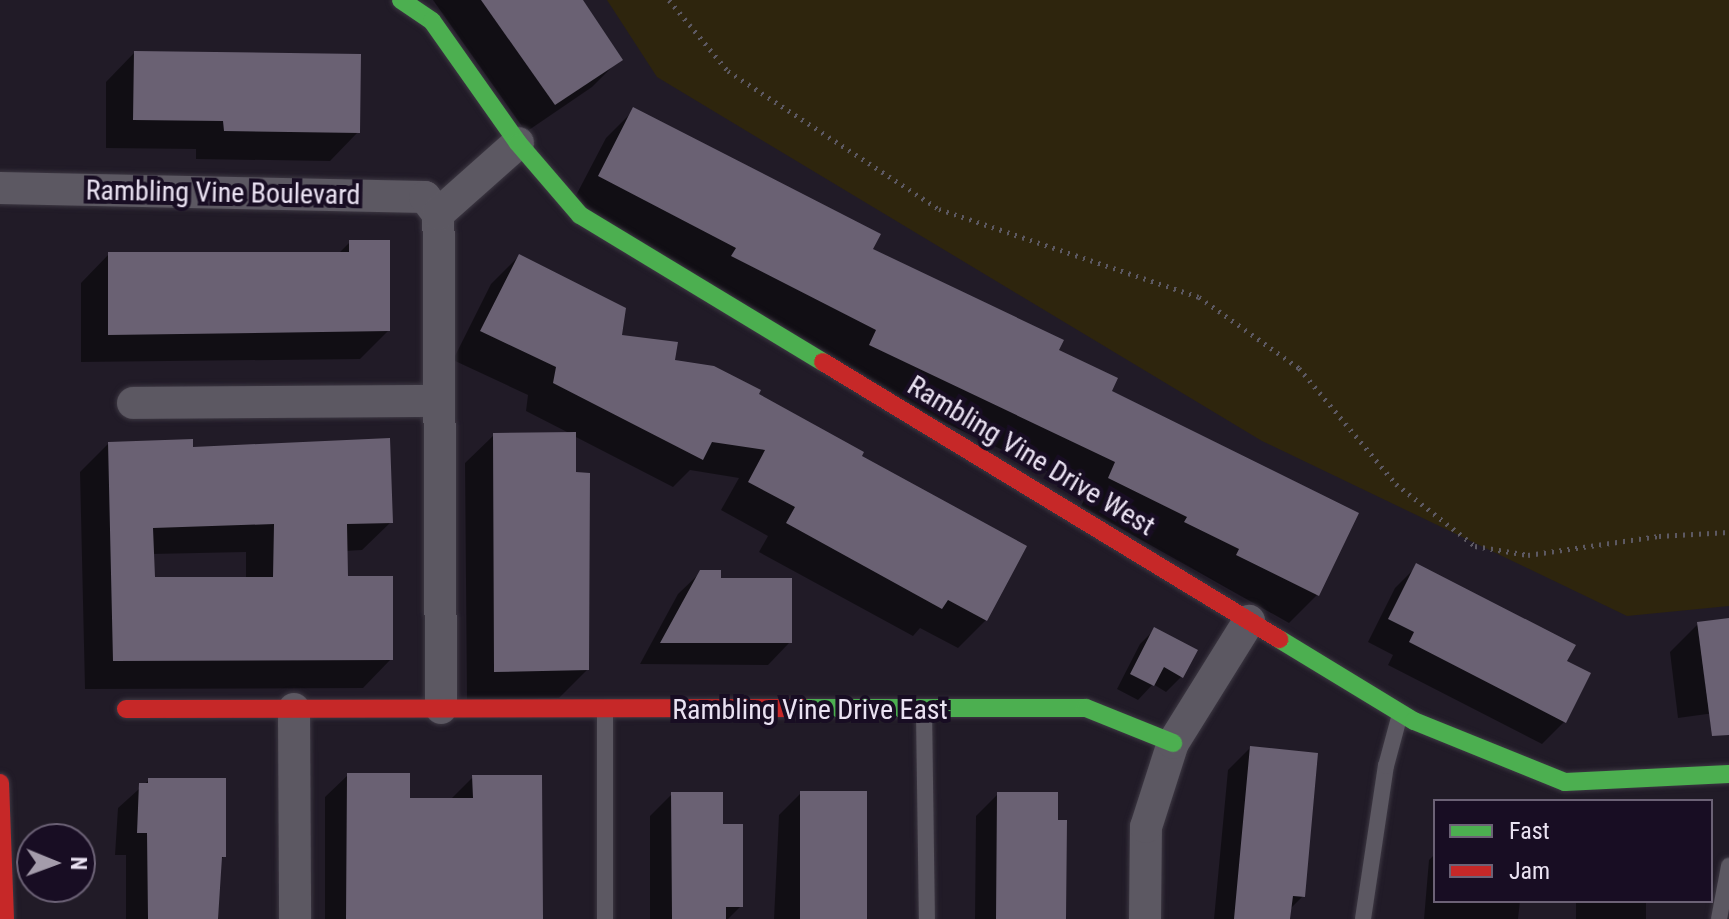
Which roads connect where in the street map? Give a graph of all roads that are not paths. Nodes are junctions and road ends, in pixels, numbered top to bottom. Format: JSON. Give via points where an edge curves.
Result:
{"nodes":[{"id":1,"x":401,"y":0,"type":"edge"},
{"id":2,"x":518,"y":143,"type":"junction"},
{"id":3,"x":0,"y":188,"type":"edge"},
{"id":4,"x":438,"y":214,"type":"junction"},
{"id":5,"x":437,"y":401,"type":"junction"},
{"id":6,"x":133,"y":403,"type":"dead end"},
{"id":7,"x":1249,"y":621,"type":"junction"},
{"id":8,"x":441,"y":708,"type":"junction"},
{"id":9,"x":126,"y":709,"type":"dead end"},
{"id":10,"x":294,"y":709,"type":"junction"},
{"id":11,"x":924,"y":709,"type":"junction"},
{"id":12,"x":605,"y":712,"type":"junction"},
{"id":13,"x":1400,"y":713,"type":"junction"},
{"id":14,"x":1173,"y":743,"type":"junction"},
{"id":15,"x":1729,"y":774,"type":"edge"},
{"id":16,"x":0,"y":783,"type":"edge"},
{"id":17,"x":1729,"y":866,"type":"edge"},
{"id":18,"x":5,"y":919,"type":"edge"},
{"id":19,"x":295,"y":919,"type":"edge"},
{"id":20,"x":605,"y":919,"type":"edge"},
{"id":21,"x":927,"y":919,"type":"edge"},
{"id":22,"x":1145,"y":919,"type":"edge"},
{"id":23,"x":1363,"y":919,"type":"edge"},
{"id":24,"x":1719,"y":919,"type":"edge"}],
"edges":[{"from":1,"to":2,"type":"street","name":"Rambling Vine Drive West","via":[[432,21]]},
{"from":2,"to":4,"type":"street"},
{"from":2,"to":7,"type":"street","name":"Rambling Vine Drive West","via":[[580,215]]},
{"from":3,"to":4,"type":"street","name":"Rambling Vine Boulevard","via":[[425,197]]},
{"from":4,"to":5,"type":"street"},
{"from":5,"to":6,"type":"street"},
{"from":5,"to":8,"type":"street"},
{"from":7,"to":13,"type":"street","name":"Rambling Vine Drive West"},
{"from":7,"to":14,"type":"street"},
{"from":8,"to":10,"type":"street","name":"Rambling Vine Drive East"},
{"from":8,"to":12,"type":"street","name":"Rambling Vine Drive East"},
{"from":9,"to":10,"type":"street","name":"Rambling Vine Drive East"},
{"from":10,"to":19,"type":"street"},
{"from":11,"to":12,"type":"street","name":"Rambling Vine Drive East"},
{"from":11,"to":14,"type":"street","name":"Rambling Vine Drive East","via":[[1086,708]]},
{"from":11,"to":21,"type":"lane"},
{"from":12,"to":20,"type":"lane"},
{"from":13,"to":15,"type":"street","name":"Rambling Vine Drive West","via":[[1565,782]]},
{"from":13,"to":23,"type":"lane","via":[[1386,766]]},
{"from":14,"to":22,"type":"street","via":[[1146,827]]},
{"from":16,"to":18,"type":"street"},
{"from":17,"to":24,"type":"lane"}]}
